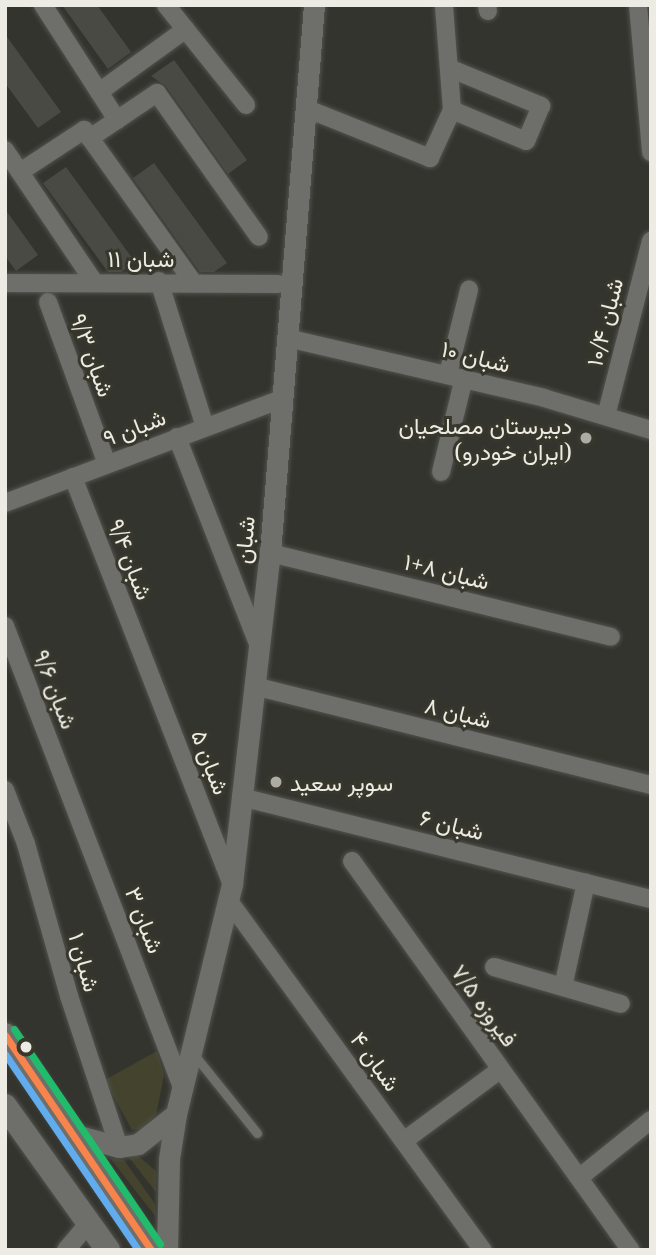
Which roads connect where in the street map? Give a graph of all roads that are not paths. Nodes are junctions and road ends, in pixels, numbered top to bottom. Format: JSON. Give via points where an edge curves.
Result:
{"nodes":[{"id":1,"x":43,"y":5,"type":"edge"},
{"id":2,"x":166,"y":5,"type":"edge"},
{"id":3,"x":314,"y":5,"type":"edge"},
{"id":4,"x":444,"y":5,"type":"edge"},
{"id":5,"x":639,"y":5,"type":"edge"},
{"id":6,"x":186,"y":29,"type":"junction"},
{"id":7,"x":449,"y":68,"type":"junction"},
{"id":8,"x":99,"y":92,"type":"junction"},
{"id":9,"x":246,"y":105,"type":"dead end"},
{"id":10,"x":305,"y":108,"type":"junction"},
{"id":11,"x":452,"y":110,"type":"junction"},
{"id":12,"x":648,"y":116,"type":"edge"},
{"id":13,"x":117,"y":120,"type":"junction"},
{"id":14,"x":90,"y":138,"type":"junction"},
{"id":15,"x":5,"y":150,"type":"edge"},
{"id":16,"x":651,"y":152,"type":"edge"},
{"id":17,"x":20,"y":172,"type":"junction"},
{"id":18,"x":260,"y":237,"type":"dead end"},
{"id":19,"x":651,"y":241,"type":"edge"},
{"id":20,"x":159,"y":281,"type":"junction"},
{"id":21,"x":94,"y":282,"type":"junction"},
{"id":22,"x":193,"y":282,"type":"junction"},
{"id":23,"x":5,"y":283,"type":"edge"},
{"id":24,"x":278,"y":284,"type":"dead end"},
{"id":25,"x":469,"y":290,"type":"dead end"},
{"id":26,"x":48,"y":302,"type":"dead end"},
{"id":27,"x":287,"y":338,"type":"junction"},
{"id":28,"x":456,"y":376,"type":"junction"},
{"id":29,"x":281,"y":399,"type":"junction"},
{"id":30,"x":606,"y":416,"type":"junction"},
{"id":31,"x":205,"y":427,"type":"junction"},
{"id":32,"x":651,"y":430,"type":"edge"},
{"id":33,"x":177,"y":437,"type":"junction"},
{"id":34,"x":107,"y":464,"type":"junction"},
{"id":35,"x":441,"y":472,"type":"dead end"},
{"id":36,"x":73,"y":477,"type":"junction"},
{"id":37,"x":6,"y":501,"type":"edge"},
{"id":38,"x":270,"y":553,"type":"junction"},
{"id":39,"x":5,"y":626,"type":"edge"},
{"id":40,"x":611,"y":637,"type":"dead end"},
{"id":41,"x":258,"y":644,"type":"junction"},
{"id":42,"x":144,"y":658,"type":"joint"},
{"id":43,"x":254,"y":686,"type":"junction"},
{"id":44,"x":62,"y":771,"type":"joint"},
{"id":45,"x":651,"y":785,"type":"edge"},
{"id":46,"x":5,"y":790,"type":"edge"},
{"id":47,"x":241,"y":797,"type":"junction"},
{"id":48,"x":352,"y":862,"type":"dead end"},
{"id":49,"x":586,"y":882,"type":"junction"},
{"id":50,"x":230,"y":892,"type":"junction"},
{"id":51,"x":651,"y":899,"type":"edge"},
{"id":52,"x":494,"y":967,"type":"dead end"},
{"id":53,"x":563,"y":987,"type":"junction"},
{"id":54,"x":621,"y":1003,"type":"dead end"},
{"id":55,"x":5,"y":1035,"type":"edge"},
{"id":56,"x":191,"y":1050,"type":"junction"},
{"id":57,"x":501,"y":1069,"type":"junction"},
{"id":58,"x":182,"y":1087,"type":"junction"},
{"id":59,"x":5,"y":1106,"type":"edge"},
{"id":60,"x":176,"y":1114,"type":"junction"},
{"id":61,"x":648,"y":1130,"type":"edge"},
{"id":62,"x":257,"y":1133,"type":"dead end"},
{"id":63,"x":72,"y":1135,"type":"junction"},
{"id":64,"x":404,"y":1140,"type":"junction"},
{"id":65,"x":119,"y":1147,"type":"junction"},
{"id":66,"x":580,"y":1177,"type":"junction"},
{"id":67,"x":89,"y":1223,"type":"junction"},
{"id":68,"x":66,"y":1250,"type":"edge"},
{"id":69,"x":108,"y":1250,"type":"edge"},
{"id":70,"x":151,"y":1250,"type":"edge"},
{"id":71,"x":167,"y":1250,"type":"edge"},
{"id":72,"x":483,"y":1250,"type":"edge"},
{"id":73,"x":631,"y":1250,"type":"edge"}],
"edges":[{"from":1,"to":8,"type":"street"},
{"from":2,"to":6,"type":"street"},
{"from":3,"to":10,"type":"street","name":"شبان"},
{"from":4,"to":7,"type":"street"},
{"from":5,"to":12,"type":"street"},
{"from":6,"to":8,"type":"street"},
{"from":6,"to":9,"type":"street"},
{"from":7,"to":11,"type":"street"},
{"from":7,"to":11,"type":"street","via":[[541,106],[526,141]]},
{"from":8,"to":13,"type":"street"},
{"from":10,"to":11,"type":"street","via":[[429,158]]},
{"from":10,"to":27,"type":"street","name":"شبان"},
{"from":12,"to":16,"type":"street"},
{"from":13,"to":14,"type":"street"},
{"from":13,"to":18,"type":"street","via":[[157,93]]},
{"from":14,"to":17,"type":"street","via":[[84,130]]},
{"from":14,"to":22,"type":"street"},
{"from":15,"to":17,"type":"street"},
{"from":17,"to":21,"type":"street"},
{"from":19,"to":30,"type":"street","name":"۱۰/۴ شبان"},
{"from":20,"to":21,"type":"street","name":"۱۱ شبان"},
{"from":20,"to":22,"type":"street","name":"۱۱ شبان"},
{"from":20,"to":31,"type":"street"},
{"from":21,"to":23,"type":"street","name":"۱۱ شبان"},
{"from":22,"to":24,"type":"street","name":"۱۱ شبان"},
{"from":25,"to":28,"type":"street"},
{"from":26,"to":34,"type":"street","name":"۹/۳ شبان"},
{"from":27,"to":28,"type":"street","name":"۱۰ شبان"},
{"from":27,"to":29,"type":"street","name":"شبان"},
{"from":28,"to":30,"type":"street","name":"۱۰ شبان"},
{"from":28,"to":35,"type":"street"},
{"from":29,"to":31,"type":"street","name":"۹ شبان"},
{"from":29,"to":38,"type":"street","name":"شبان"},
{"from":30,"to":32,"type":"street","name":"۱۰ شبان"},
{"from":31,"to":33,"type":"street","name":"۹ شبان"},
{"from":33,"to":34,"type":"street","name":"۹ شبان"},
{"from":33,"to":41,"type":"street"},
{"from":34,"to":36,"type":"street","name":"۹ شبان"},
{"from":36,"to":37,"type":"street","name":"۹ شبان"},
{"from":36,"to":42,"type":"street","name":"۹/۴ شبان"},
{"from":38,"to":40,"type":"street","name":"۱+۸ شبان"},
{"from":38,"to":41,"type":"street","name":"شبان"},
{"from":39,"to":44,"type":"street","name":"۹/۶ شبان"},
{"from":41,"to":43,"type":"street","name":"شبان"},
{"from":42,"to":50,"type":"street","name":"۵ شبان"},
{"from":43,"to":45,"type":"street","name":"۸ شبان"},
{"from":43,"to":47,"type":"street","name":"شبان"},
{"from":44,"to":58,"type":"street","name":"۳ شبان"},
{"from":46,"to":65,"type":"street","name":"۱ شبان","via":[[26,844]]},
{"from":47,"to":49,"type":"street","name":"۶ شبان"},
{"from":47,"to":50,"type":"street","name":"شبان"},
{"from":48,"to":57,"type":"street","name":"۷/۵ فیروزه"},
{"from":49,"to":51,"type":"street","name":"۶ شبان"},
{"from":49,"to":53,"type":"street"},
{"from":50,"to":56,"type":"street","name":"شبان"},
{"from":50,"to":64,"type":"street","name":"۴ شبان"},
{"from":52,"to":53,"type":"street"},
{"from":53,"to":54,"type":"street"},
{"from":55,"to":63,"type":"main road"},
{"from":56,"to":58,"type":"street","name":"شبان"},
{"from":56,"to":62,"type":"lane"},
{"from":57,"to":64,"type":"street"},
{"from":57,"to":66,"type":"street","name":"۷/۵ فیروزه"},
{"from":58,"to":60,"type":"street","name":"شبان"},
{"from":59,"to":67,"type":"main road"},
{"from":60,"to":65,"type":"street","via":[[138,1144]]},
{"from":60,"to":71,"type":"street","name":"شبان","via":[[169,1159]]},
{"from":61,"to":66,"type":"street"},
{"from":63,"to":65,"type":"street"},
{"from":63,"to":70,"type":"main road"},
{"from":64,"to":72,"type":"street","name":"۴ شبان"},
{"from":66,"to":73,"type":"street","name":"۷/۵ فیروزه"},
{"from":67,"to":68,"type":"street"},
{"from":67,"to":69,"type":"main road"}]}
